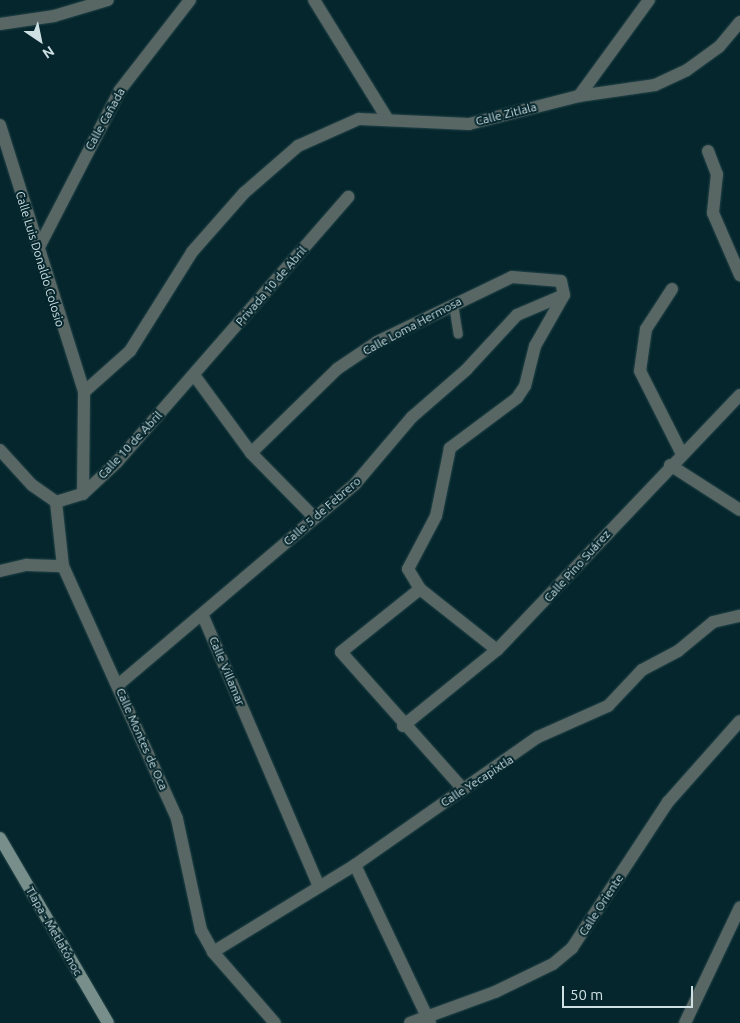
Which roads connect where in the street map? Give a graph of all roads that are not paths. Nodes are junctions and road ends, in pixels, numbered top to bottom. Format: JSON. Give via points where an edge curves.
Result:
{"nodes":[{"id":1,"x":108,"y":0,"type":"edge"},
{"id":2,"x":190,"y":0,"type":"edge"},
{"id":3,"x":314,"y":0,"type":"edge"},
{"id":4,"x":649,"y":0,"type":"edge"},
{"id":5,"x":740,"y":22,"type":"edge"},
{"id":6,"x":0,"y":24,"type":"edge"},
{"id":7,"x":579,"y":96,"type":"junction"},
{"id":8,"x":387,"y":118,"type":"junction"},
{"id":9,"x":0,"y":125,"type":"edge"},
{"id":10,"x":708,"y":151,"type":"dead end"},
{"id":11,"x":348,"y":196,"type":"dead end"},
{"id":12,"x":38,"y":249,"type":"junction"},
{"id":13,"x":737,"y":254,"type":"edge"},
{"id":14,"x":740,"y":275,"type":"edge"},
{"id":15,"x":672,"y":289,"type":"dead end"},
{"id":16,"x":564,"y":295,"type":"junction"},
{"id":17,"x":453,"y":304,"type":"junction"},
{"id":18,"x":458,"y":334,"type":"dead end"},
{"id":19,"x":194,"y":375,"type":"junction"},
{"id":20,"x":84,"y":392,"type":"junction"},
{"id":21,"x":740,"y":395,"type":"edge"},
{"id":22,"x":0,"y":450,"type":"edge"},
{"id":23,"x":251,"y":453,"type":"junction"},
{"id":24,"x":682,"y":454,"type":"junction"},
{"id":25,"x":670,"y":465,"type":"junction"},
{"id":26,"x":83,"y":494,"type":"junction"},
{"id":27,"x":56,"y":502,"type":"junction"},
{"id":28,"x":740,"y":510,"type":"edge"},
{"id":29,"x":314,"y":517,"type":"junction"},
{"id":30,"x":63,"y":566,"type":"junction"},
{"id":31,"x":0,"y":571,"type":"edge"},
{"id":32,"x":420,"y":589,"type":"junction"},
{"id":33,"x":203,"y":616,"type":"junction"},
{"id":34,"x":740,"y":616,"type":"edge"},
{"id":35,"x":497,"y":650,"type":"junction"},
{"id":36,"x":118,"y":685,"type":"junction"},
{"id":37,"x":740,"y":721,"type":"edge"},
{"id":38,"x":403,"y":726,"type":"junction"},
{"id":39,"x":464,"y":789,"type":"junction"},
{"id":40,"x":0,"y":838,"type":"edge"},
{"id":41,"x":355,"y":865,"type":"junction"},
{"id":42,"x":319,"y":886,"type":"junction"},
{"id":43,"x":740,"y":907,"type":"edge"},
{"id":44,"x":213,"y":952,"type":"junction"},
{"id":45,"x":429,"y":1020,"type":"edge"},
{"id":46,"x":108,"y":1023,"type":"edge"},
{"id":47,"x":275,"y":1023,"type":"edge"},
{"id":48,"x":410,"y":1023,"type":"edge"},
{"id":49,"x":685,"y":1023,"type":"edge"}],
"edges":[{"from":1,"to":6,"type":"street","via":[[54,16]]},
{"from":2,"to":12,"type":"street","name":"Calle Cañada","via":[[120,90]]},
{"from":3,"to":8,"type":"street"},
{"from":4,"to":7,"type":"street"},
{"from":5,"to":7,"type":"street","name":"Calle Zitlala","via":[[718,47],[687,70],[655,85]]},
{"from":7,"to":8,"type":"street","name":"Calle Zitlala","via":[[469,124]]},
{"from":8,"to":20,"type":"street","name":"Calle Zitlala","via":[[341,124],[298,146],[244,193],[192,252],[130,351]]},
{"from":9,"to":12,"type":"street","name":"Calle Luis Donaldo Colosio"},
{"from":10,"to":13,"type":"street","via":[[717,174],[713,213]]},
{"from":11,"to":19,"type":"street","name":"Privada 10 de Abril"},
{"from":12,"to":20,"type":"street","name":"Calle Luis Donaldo Colosio"},
{"from":13,"to":14,"type":"street"},
{"from":15,"to":24,"type":"street","via":[[646,329],[640,371]]},
{"from":16,"to":17,"type":"street","name":"Calle Loma Hermosa","via":[[564,285],[555,277],[512,276]]},
{"from":16,"to":29,"type":"street","name":"Calle 5 de Febrero","via":[[517,314],[466,370],[412,417],[355,484]]},
{"from":16,"to":32,"type":"street","via":[[535,346],[525,386],[517,398],[450,448],[436,516],[408,568]]},
{"from":17,"to":18,"type":"lane"},
{"from":17,"to":23,"type":"street","name":"Calle Loma Hermosa","via":[[336,369]]},
{"from":19,"to":23,"type":"street"},
{"from":19,"to":26,"type":"street","name":"Calle 10 de Abril"},
{"from":20,"to":26,"type":"street","name":"Calle Luis Donaldo Colosio"},
{"from":21,"to":24,"type":"street","name":"Calle Pino Suárez"},
{"from":22,"to":27,"type":"street","via":[[32,485]]},
{"from":23,"to":29,"type":"street"},
{"from":24,"to":25,"type":"street","name":"Calle Pino Suárez"},
{"from":25,"to":28,"type":"street"},
{"from":25,"to":35,"type":"street","name":"Calle Pino Suárez","via":[[567,580]]},
{"from":26,"to":27,"type":"street"},
{"from":27,"to":30,"type":"street","name":"Calle Montes de Oca"},
{"from":29,"to":33,"type":"street","name":"Calle 5 de Febrero"},
{"from":30,"to":31,"type":"street","via":[[27,564]]},
{"from":30,"to":36,"type":"street","name":"Calle Montes de Oca"},
{"from":32,"to":35,"type":"street"},
{"from":32,"to":38,"type":"street","via":[[341,652]]},
{"from":33,"to":36,"type":"street","name":"Calle 5 de Febrero"},
{"from":33,"to":42,"type":"street","name":"Calle Villamar"},
{"from":34,"to":39,"type":"street","name":"Calle Yecapixtla","via":[[713,622],[678,651],[642,670],[608,706],[538,737]]},
{"from":35,"to":38,"type":"street","name":"Calle Pino Suárez"},
{"from":36,"to":44,"type":"street","name":"Calle Montes de Oca","via":[[177,819],[201,930]]},
{"from":37,"to":45,"type":"street","name":"Calle Oriente","via":[[668,802],[572,948],[552,964]]},
{"from":38,"to":39,"type":"street"},
{"from":39,"to":41,"type":"street","name":"Calle Yecapixtla"},
{"from":40,"to":46,"type":"main road","name":"Tlapa - Metlatónoc"},
{"from":41,"to":42,"type":"street","name":"Calle Yecapixtla"},
{"from":41,"to":45,"type":"street"},
{"from":42,"to":44,"type":"street","name":"Calle Yecapixtla"},
{"from":43,"to":49,"type":"street"},
{"from":44,"to":47,"type":"street","name":"Calle Montes de Oca"},
{"from":45,"to":48,"type":"street","name":"Calle Oriente"}]}
